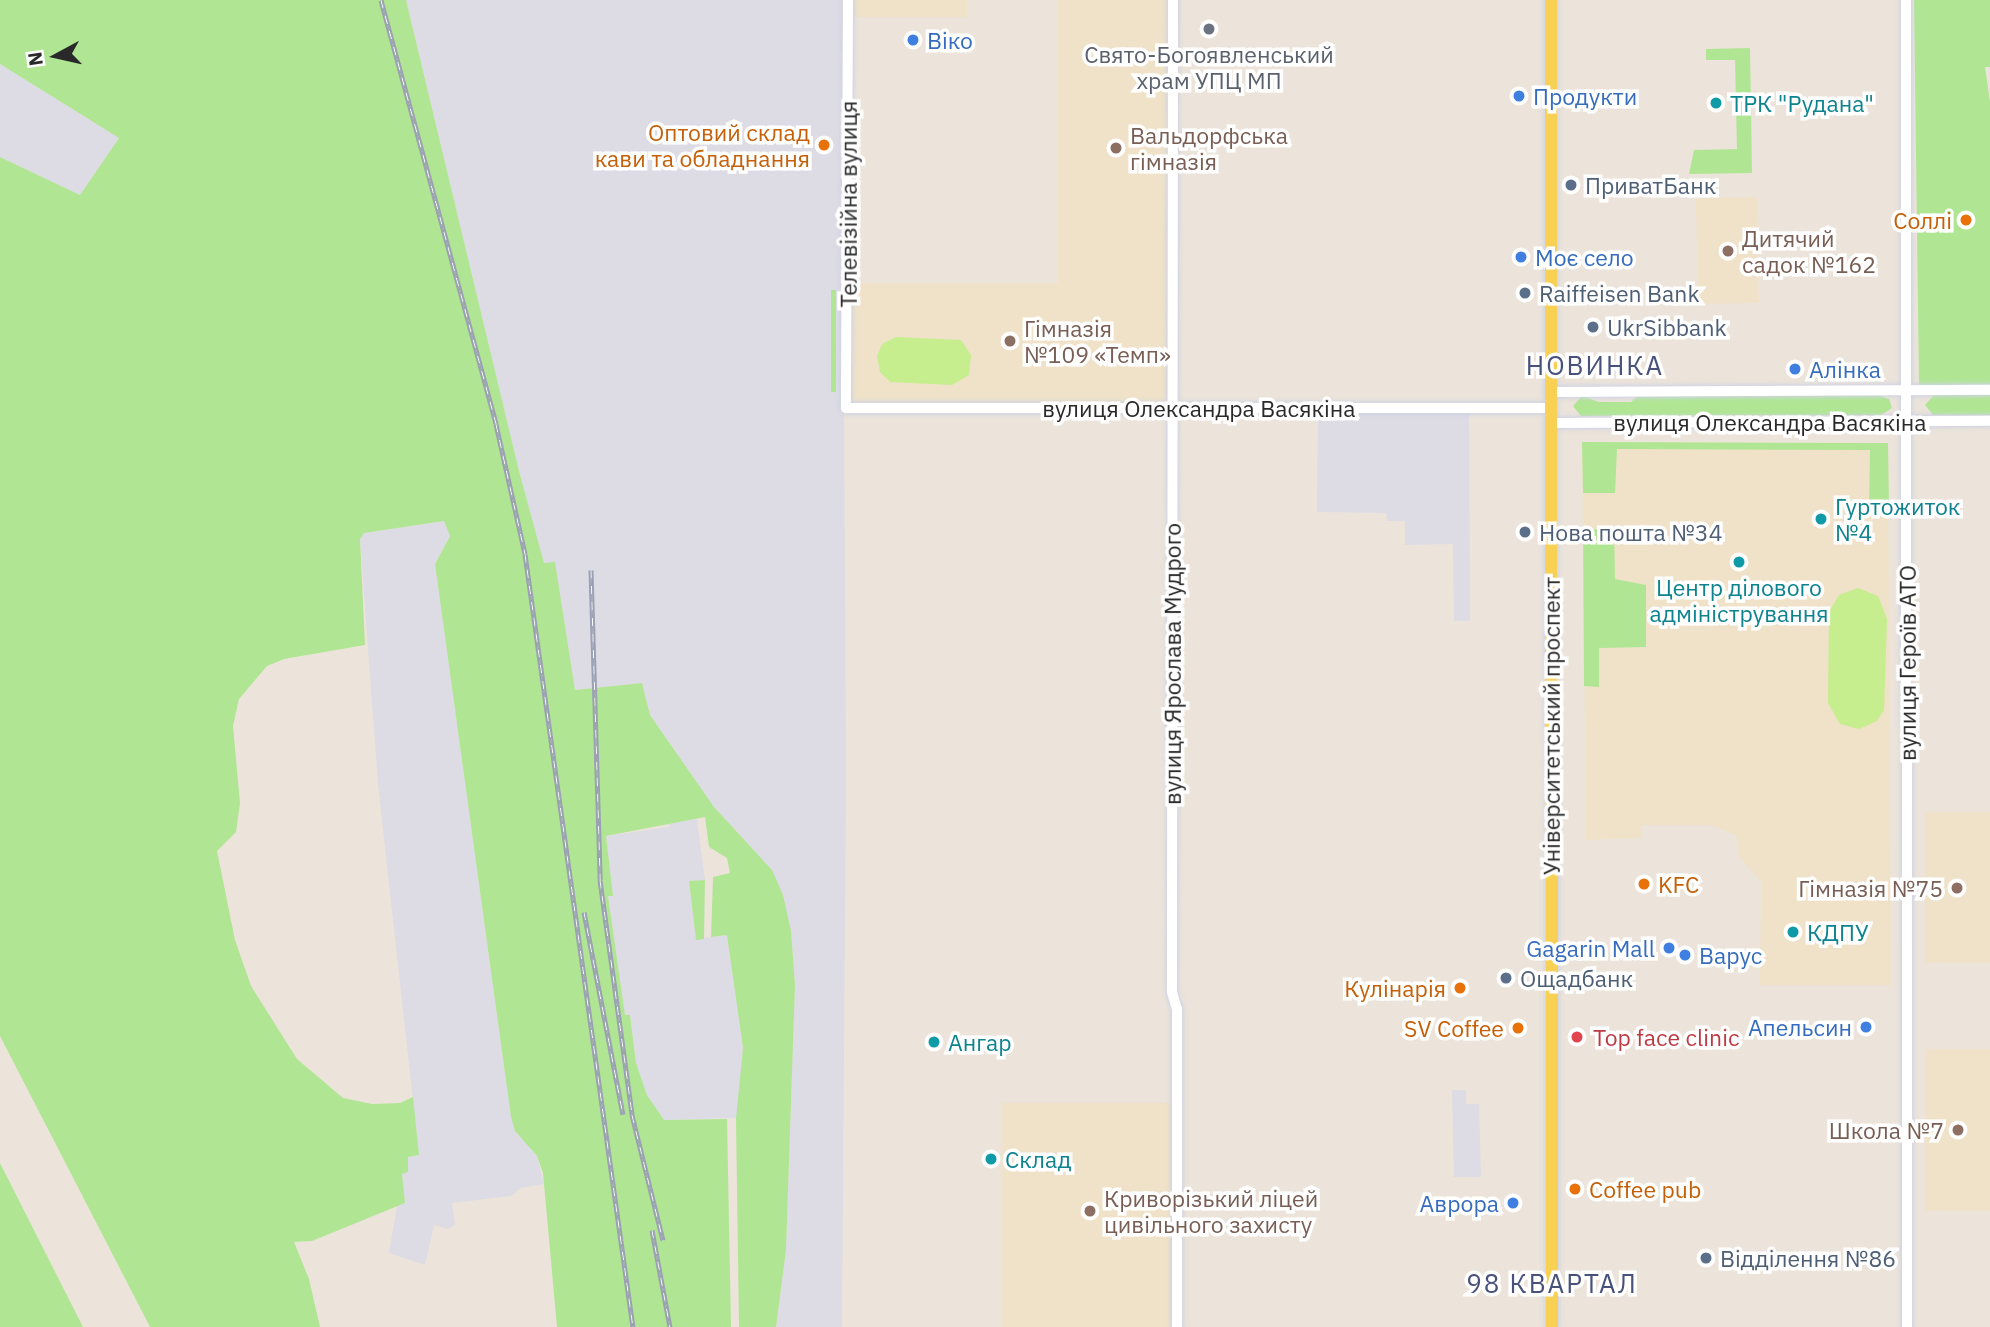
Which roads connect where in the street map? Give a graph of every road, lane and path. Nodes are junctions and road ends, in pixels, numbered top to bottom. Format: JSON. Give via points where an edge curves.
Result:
{"nodes":[{"id":1,"x":848,"y":0,"type":"edge"},
{"id":2,"x":1173,"y":0,"type":"edge"},
{"id":3,"x":1551,"y":0,"type":"edge"},
{"id":4,"x":1906,"y":0,"type":"edge"},
{"id":5,"x":1990,"y":390,"type":"edge"},
{"id":6,"x":1905,"y":391,"type":"junction"},
{"id":7,"x":1551,"y":392,"type":"junction"},
{"id":8,"x":846,"y":408,"type":"joint"},
{"id":9,"x":1551,"y":408,"type":"junction"},
{"id":10,"x":1171,"y":409,"type":"junction"},
{"id":11,"x":1907,"y":421,"type":"junction"},
{"id":12,"x":1990,"y":421,"type":"edge"},
{"id":13,"x":1551,"y":424,"type":"junction"},
{"id":14,"x":1177,"y":1327,"type":"edge"},
{"id":15,"x":1552,"y":1327,"type":"edge"},
{"id":16,"x":1907,"y":1327,"type":"edge"}],
"edges":[{"from":1,"to":8,"type":"street","name":"Телевізійна вулиця"},
{"from":2,"to":10,"type":"street","name":"вулиця Ярослава Мудрого"},
{"from":3,"to":7,"type":"main road","name":"Університетський проспект"},
{"from":4,"to":6,"type":"street","name":"вулиця Героїв АТО"},
{"from":5,"to":6,"type":"street","name":"вулиця Олександра Васякіна"},
{"from":6,"to":7,"type":"street","name":"вулиця Олександра Васякіна"},
{"from":6,"to":11,"type":"street","name":"вулиця Героїв АТО"},
{"from":7,"to":9,"type":"main road","name":"Університетський проспект"},
{"from":8,"to":10,"type":"street","name":"вулиця Олександра Васякіна"},
{"from":9,"to":10,"type":"street","name":"вулиця Олександра Васякіна"},
{"from":9,"to":13,"type":"main road","name":"Університетський проспект"},
{"from":10,"to":14,"type":"street","name":"вулиця Ярослава Мудрого"},
{"from":11,"to":12,"type":"street","name":"вулиця Олександра Васякіна"},
{"from":11,"to":13,"type":"street","name":"вулиця Олександра Васякіна"},
{"from":11,"to":16,"type":"street","name":"вулиця Героїв АТО"},
{"from":13,"to":15,"type":"main road","name":"Університетський проспект"}]}
